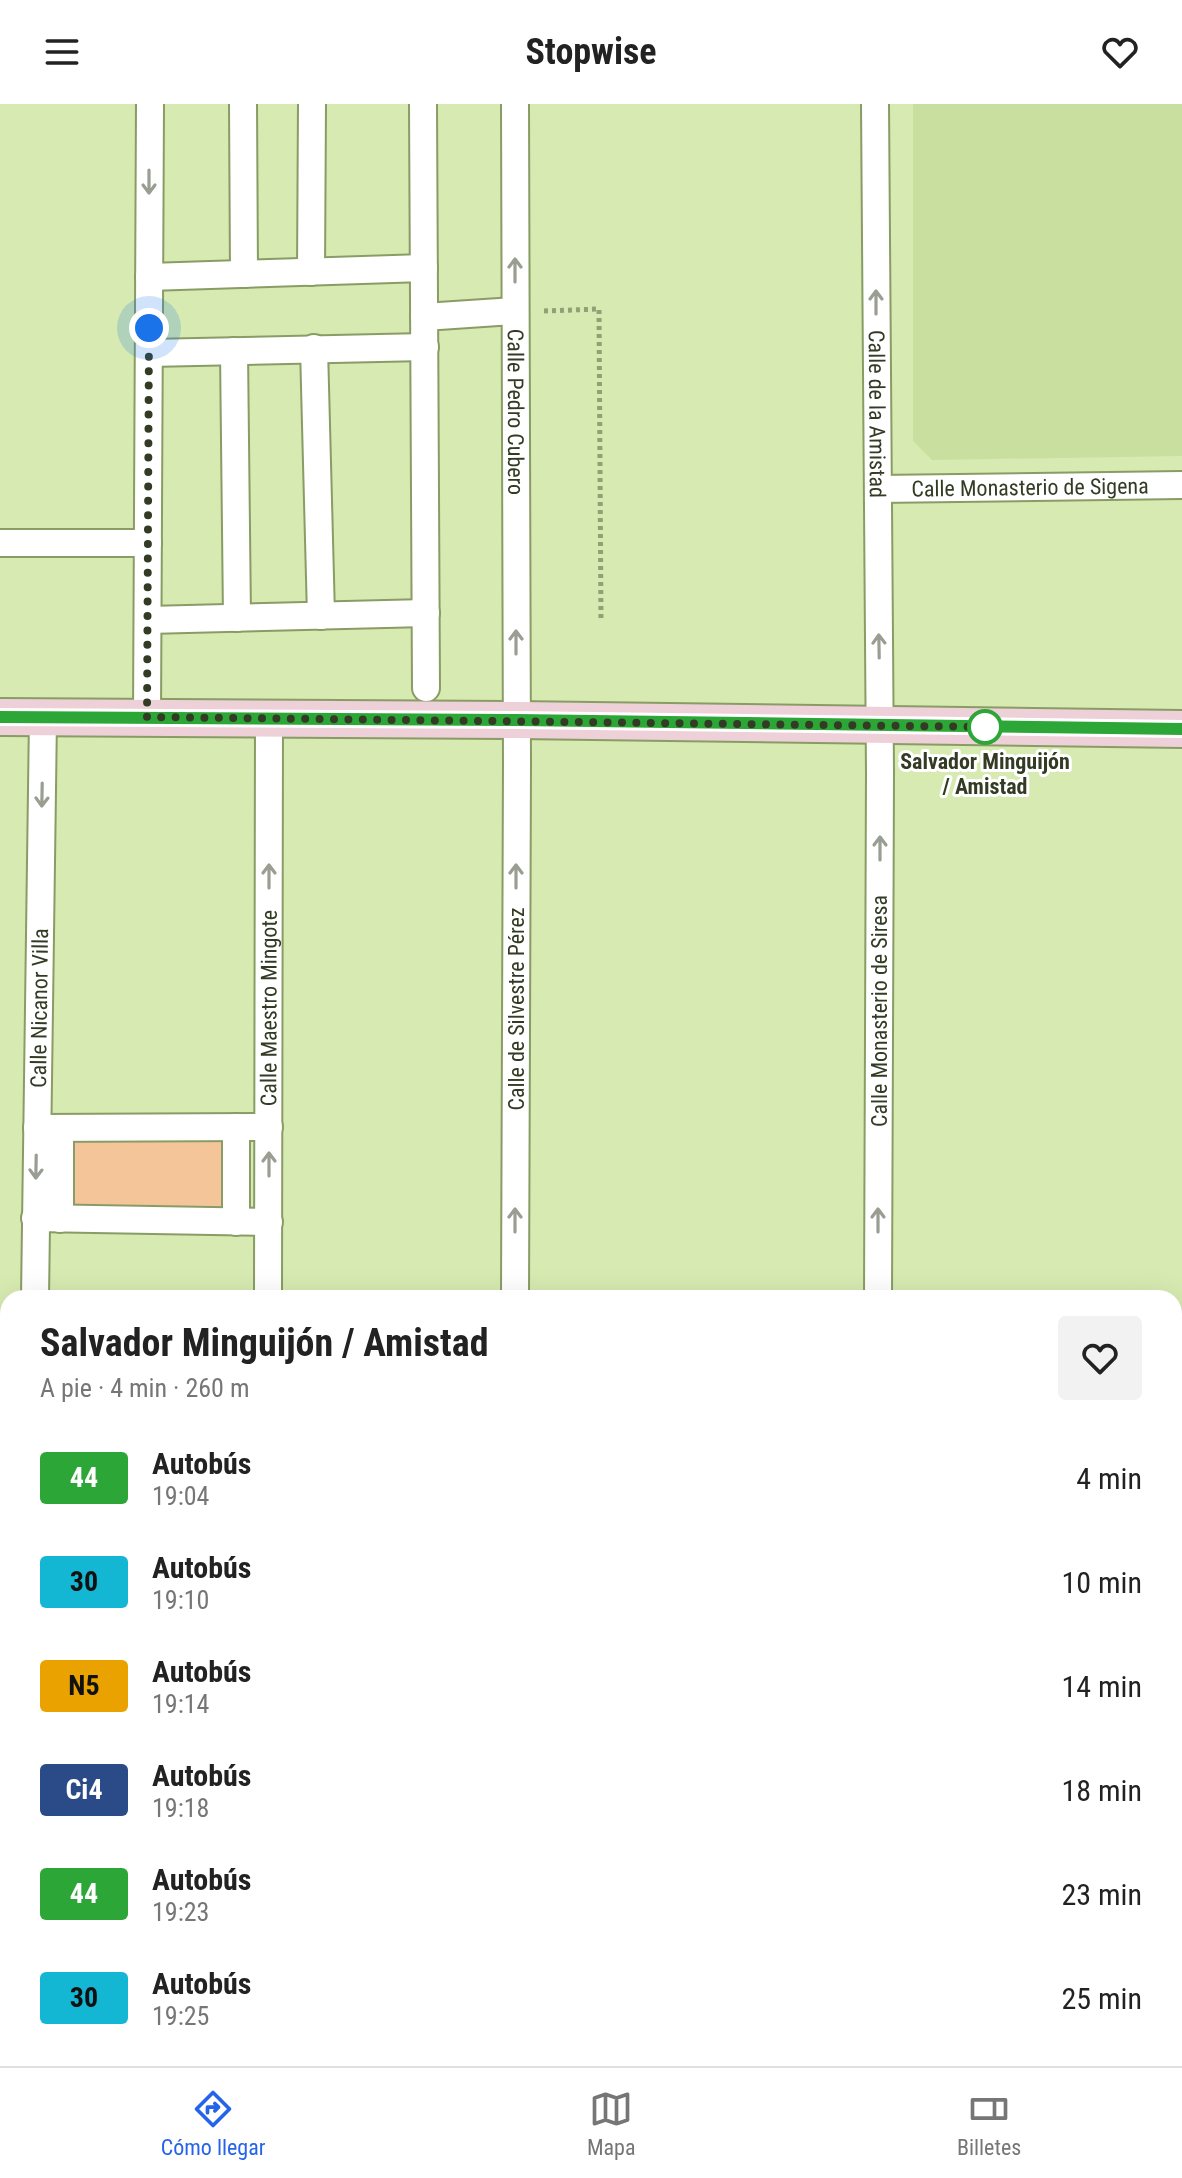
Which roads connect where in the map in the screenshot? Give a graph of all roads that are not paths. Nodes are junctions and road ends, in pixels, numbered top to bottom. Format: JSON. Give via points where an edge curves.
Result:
{"nodes":[{"id":1,"x":150,"y":104,"type":"edge"},
{"id":2,"x":243,"y":104,"type":"edge"},
{"id":3,"x":312,"y":104,"type":"edge"},
{"id":4,"x":423,"y":104,"type":"edge"},
{"id":5,"x":515,"y":104,"type":"edge"},
{"id":6,"x":875,"y":104,"type":"edge"},
{"id":7,"x":424,"y":268,"type":"junction"},
{"id":8,"x":311,"y":272,"type":"junction"},
{"id":9,"x":244,"y":274,"type":"junction"},
{"id":10,"x":149,"y":277,"type":"junction"},
{"id":11,"x":515,"y":311,"type":"junction"},
{"id":12,"x":424,"y":317,"type":"junction"},
{"id":13,"x":425,"y":347,"type":"junction"},
{"id":14,"x":314,"y":348,"type":"junction"},
{"id":15,"x":234,"y":351,"type":"junction"},
{"id":16,"x":149,"y":353,"type":"junction"},
{"id":17,"x":1182,"y":485,"type":"edge"},
{"id":18,"x":878,"y":489,"type":"junction"},
{"id":19,"x":0,"y":543,"type":"edge"},
{"id":20,"x":148,"y":543,"type":"junction"},
{"id":21,"x":426,"y":613,"type":"junction"},
{"id":22,"x":321,"y":616,"type":"junction"},
{"id":23,"x":237,"y":618,"type":"junction"},
{"id":24,"x":148,"y":620,"type":"junction"},
{"id":25,"x":426,"y":688,"type":"dead end"},
{"id":26,"x":0,"y":717,"type":"edge"},
{"id":27,"x":43,"y":717,"type":"junction"},
{"id":28,"x":147,"y":717,"type":"junction"},
{"id":29,"x":269,"y":719,"type":"junction"},
{"id":30,"x":517,"y":720,"type":"junction"},
{"id":31,"x":880,"y":724,"type":"junction"},
{"id":32,"x":1182,"y":729,"type":"edge"},
{"id":33,"x":236,"y":1127,"type":"junction"},
{"id":34,"x":269,"y":1127,"type":"junction"},
{"id":35,"x":48,"y":1128,"type":"junction"},
{"id":36,"x":48,"y":1219,"type":"junction"},
{"id":37,"x":236,"y":1222,"type":"junction"},
{"id":38,"x":269,"y":1222,"type":"junction"},
{"id":39,"x":36,"y":1290,"type":"edge"},
{"id":40,"x":268,"y":1290,"type":"edge"},
{"id":41,"x":515,"y":1290,"type":"edge"},
{"id":42,"x":878,"y":1290,"type":"edge"}],
"edges":[{"from":1,"to":10,"type":"street","one_way":true},
{"from":2,"to":9,"type":"street"},
{"from":3,"to":8,"type":"street"},
{"from":4,"to":7,"type":"street"},
{"from":11,"to":5,"type":"street","name":"Calle Pedro Cubero","one_way":true},
{"from":18,"to":6,"type":"street","name":"Calle de la Amistad","one_way":true},
{"from":7,"to":8,"type":"street"},
{"from":7,"to":12,"type":"street"},
{"from":8,"to":9,"type":"street"},
{"from":9,"to":10,"type":"street"},
{"from":10,"to":16,"type":"street"},
{"from":11,"to":12,"type":"street"},
{"from":30,"to":11,"type":"street","name":"Calle Pedro Cubero","one_way":true},
{"from":12,"to":13,"type":"street"},
{"from":13,"to":14,"type":"street"},
{"from":13,"to":21,"type":"street"},
{"from":14,"to":15,"type":"street"},
{"from":14,"to":22,"type":"street"},
{"from":15,"to":16,"type":"street"},
{"from":15,"to":23,"type":"street"},
{"from":16,"to":20,"type":"street"},
{"from":17,"to":18,"type":"street","name":"Calle Monasterio de Sigena"},
{"from":31,"to":18,"type":"street","name":"Calle de la Amistad","one_way":true},
{"from":19,"to":20,"type":"street"},
{"from":20,"to":24,"type":"street"},
{"from":21,"to":22,"type":"street"},
{"from":21,"to":25,"type":"street"},
{"from":22,"to":23,"type":"street"},
{"from":23,"to":24,"type":"street"},
{"from":24,"to":28,"type":"street"},
{"from":26,"to":27,"type":"street"},
{"from":27,"to":28,"type":"street"},
{"from":27,"to":35,"type":"street","name":"Calle Nicanor Villa","one_way":true},
{"from":28,"to":29,"type":"street"},
{"from":29,"to":30,"type":"street"},
{"from":34,"to":29,"type":"street","name":"Calle Maestro Mingote","one_way":true},
{"from":30,"to":31,"type":"street"},
{"from":41,"to":30,"type":"street","name":"Calle de Silvestre Pérez","one_way":true},
{"from":31,"to":32,"type":"street"},
{"from":42,"to":31,"type":"street","name":"Calle Monasterio de Siresa","one_way":true},
{"from":33,"to":34,"type":"street"},
{"from":33,"to":35,"type":"street"},
{"from":33,"to":37,"type":"street"},
{"from":38,"to":34,"type":"street","name":"Calle Maestro Mingote","one_way":true},
{"from":35,"to":36,"type":"street","name":"Calle Nicanor Villa"},
{"from":36,"to":37,"type":"street"},
{"from":36,"to":39,"type":"street","name":"Calle Nicanor Villa"},
{"from":37,"to":38,"type":"street"},
{"from":38,"to":40,"type":"street","name":"Calle Maestro Mingote"}]}
